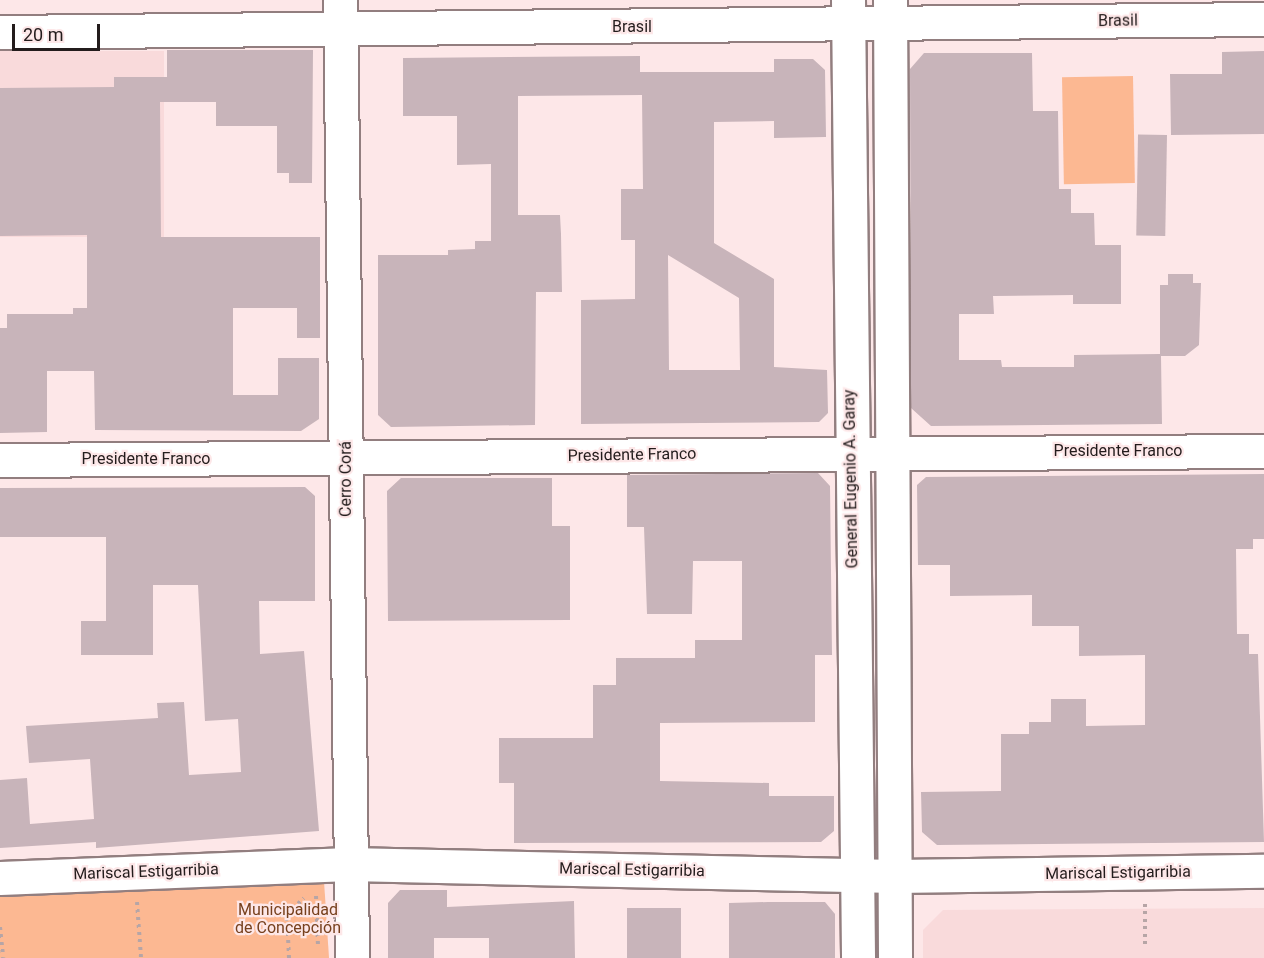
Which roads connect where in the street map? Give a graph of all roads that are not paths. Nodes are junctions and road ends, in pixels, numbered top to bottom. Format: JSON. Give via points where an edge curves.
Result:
{"nodes":[{"id":1,"x":890,"y":12,"type":"edge"},
{"id":2,"x":848,"y":13,"type":"edge"},
{"id":3,"x":341,"y":14,"type":"edge"},
{"id":4,"x":1264,"y":19,"type":"edge"},
{"id":5,"x":0,"y":32,"type":"edge"},
{"id":6,"x":892,"y":451,"type":"junction"},
{"id":7,"x":1264,"y":451,"type":"edge"},
{"id":8,"x":850,"y":452,"type":"junction"},
{"id":9,"x":346,"y":459,"type":"junction"},
{"id":10,"x":0,"y":460,"type":"edge"},
{"id":11,"x":348,"y":864,"type":"junction"},
{"id":12,"x":1264,"y":871,"type":"edge"},
{"id":13,"x":858,"y":875,"type":"junction"},
{"id":14,"x":895,"y":876,"type":"junction"},
{"id":15,"x":0,"y":878,"type":"edge"},
{"id":16,"x":352,"y":958,"type":"edge"},
{"id":17,"x":858,"y":958,"type":"edge"},
{"id":18,"x":895,"y":958,"type":"edge"}],
"edges":[{"from":1,"to":2,"type":"street","name":"Brasil"},
{"from":1,"to":4,"type":"street","name":"Brasil"},
{"from":1,"to":6,"type":"street"},
{"from":2,"to":3,"type":"street","name":"Brasil"},
{"from":2,"to":8,"type":"street","name":"General Eugenio A. Garay"},
{"from":3,"to":5,"type":"street","name":"Brasil"},
{"from":3,"to":9,"type":"street","name":"Cerro Corá"},
{"from":6,"to":7,"type":"street","name":"Presidente Franco"},
{"from":6,"to":8,"type":"street","name":"Presidente Franco"},
{"from":6,"to":14,"type":"street"},
{"from":8,"to":9,"type":"street","name":"Presidente Franco"},
{"from":8,"to":13,"type":"street","name":"General Eugenio A. Garay"},
{"from":9,"to":10,"type":"street","name":"Presidente Franco"},
{"from":9,"to":11,"type":"street","name":"Cerro Corá"},
{"from":11,"to":13,"type":"street","name":"Mariscal Estigarribia"},
{"from":11,"to":15,"type":"street","name":"Mariscal Estigarribia"},
{"from":11,"to":16,"type":"street","name":"Cerro Corá"},
{"from":12,"to":14,"type":"street","name":"Mariscal Estigarribia"},
{"from":13,"to":14,"type":"street","name":"Mariscal Estigarribia"},
{"from":13,"to":17,"type":"street","name":"General Eugenio A. Garay"},
{"from":14,"to":18,"type":"street"}]}
